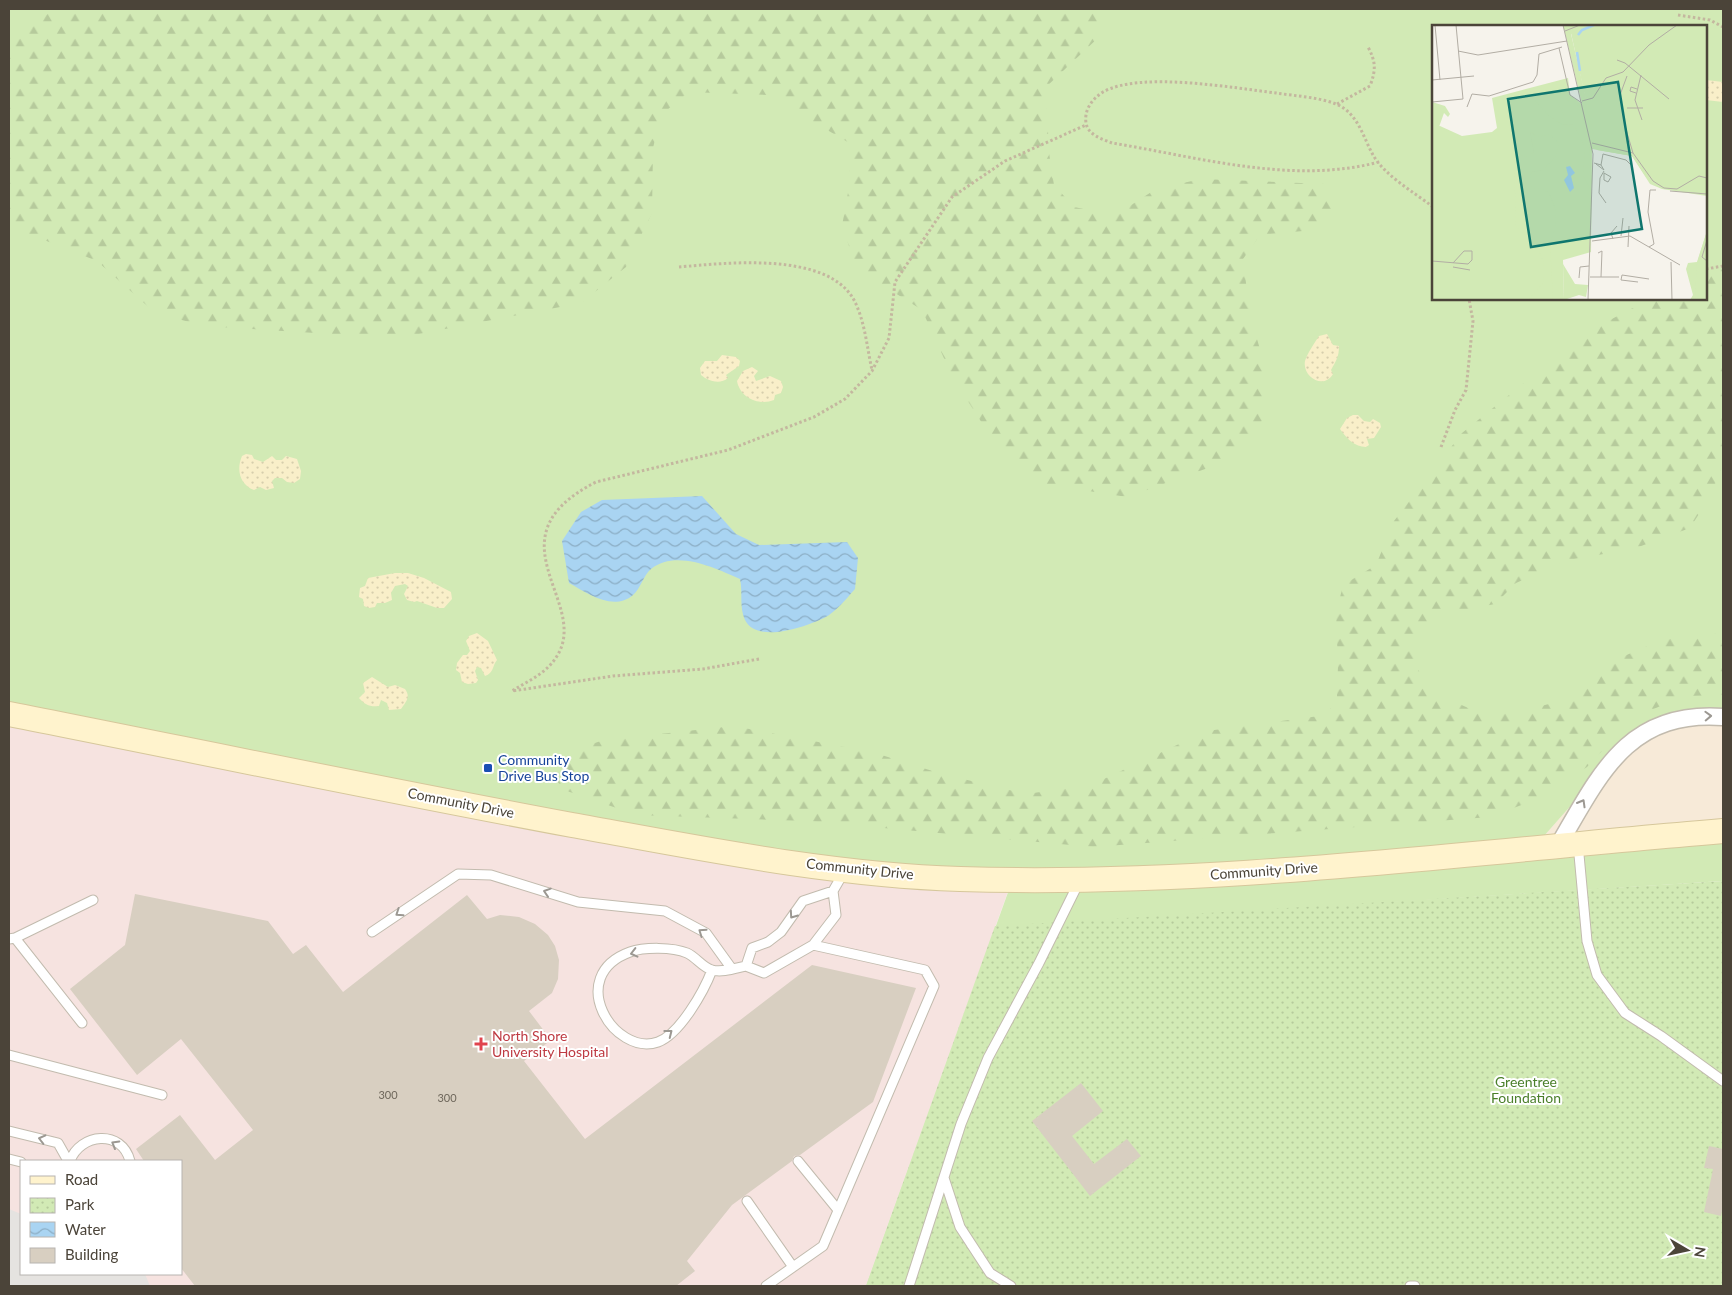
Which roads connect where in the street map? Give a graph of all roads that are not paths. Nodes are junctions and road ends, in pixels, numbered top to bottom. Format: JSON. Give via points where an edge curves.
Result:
{"nodes":[{"id":1,"x":9,"y":714,"type":"edge"},
{"id":2,"x":1723,"y":717,"type":"edge"},
{"id":3,"x":1723,"y":831,"type":"edge"},
{"id":4,"x":1568,"y":845,"type":"junction"},
{"id":5,"x":846,"y":869,"type":"junction"},
{"id":6,"x":1080,"y":880,"type":"junction"},
{"id":7,"x":833,"y":891,"type":"junction"},
{"id":8,"x":93,"y":900,"type":"dead end"},
{"id":9,"x":372,"y":932,"type":"dead end"},
{"id":10,"x":12,"y":939,"type":"edge"},
{"id":11,"x":813,"y":945,"type":"junction"},
{"id":12,"x":746,"y":966,"type":"junction"},
{"id":13,"x":732,"y":969,"type":"junction"},
{"id":14,"x":712,"y":970,"type":"junction"},
{"id":15,"x":82,"y":1023,"type":"dead end"},
{"id":16,"x":9,"y":1055,"type":"edge"},
{"id":17,"x":1723,"y":1081,"type":"edge"},
{"id":18,"x":162,"y":1095,"type":"dead end"},
{"id":19,"x":9,"y":1131,"type":"edge"},
{"id":20,"x":68,"y":1160,"type":"edge"},
{"id":21,"x":129,"y":1160,"type":"edge"},
{"id":22,"x":798,"y":1160,"type":"dead end"},
{"id":23,"x":944,"y":1178,"type":"junction"},
{"id":24,"x":747,"y":1201,"type":"dead end"},
{"id":25,"x":838,"y":1210,"type":"junction"},
{"id":26,"x":793,"y":1267,"type":"junction"},
{"id":27,"x":766,"y":1286,"type":"edge"},
{"id":28,"x":909,"y":1286,"type":"edge"},
{"id":29,"x":1011,"y":1286,"type":"edge"}],
"edges":[{"from":1,"to":5,"type":"main road","name":"Community Drive","via":[[496,811],[712,850]]},
{"from":4,"to":2,"type":"street","one_way":true,"via":[[1593,785],[1644,731],[1669,720]]},
{"from":3,"to":4,"type":"main road","name":"Community Drive"},
{"from":4,"to":6,"type":"main road","name":"Community Drive","via":[[1254,873]]},
{"from":4,"to":17,"type":"lane","via":[[1587,942],[1597,975],[1625,1013]]},
{"from":5,"to":6,"type":"main road","name":"Community Drive","via":[[956,878]]},
{"from":5,"to":7,"type":"lane"},
{"from":6,"to":23,"type":"lane","via":[[988,1058],[961,1124]]},
{"from":7,"to":11,"type":"lane","via":[[836,915]]},
{"from":7,"to":12,"type":"lane","one_way":true,"via":[[803,901],[781,932],[752,948]]},
{"from":8,"to":10,"type":"lane"},
{"from":13,"to":9,"type":"lane","one_way":true,"via":[[706,933],[666,911],[578,902],[491,875],[458,874]]},
{"from":10,"to":15,"type":"lane"},
{"from":11,"to":12,"type":"lane","via":[[764,973]]},
{"from":11,"to":25,"type":"lane","via":[[925,970],[934,986]]},
{"from":12,"to":13,"type":"lane"},
{"from":13,"to":14,"type":"lane"},
{"from":14,"to":14,"type":"lane","one_way":true,"via":[[687,953],[631,952],[613,961],[599,978],[598,999],[615,1031],[636,1042],[658,1042],[679,1025],[703,993]]},
{"from":16,"to":18,"type":"lane"},
{"from":20,"to":19,"type":"lane","one_way":true,"via":[[58,1143]]},
{"from":21,"to":20,"type":"lane","one_way":true,"via":[[114,1141],[104,1138],[83,1143]]},
{"from":22,"to":25,"type":"lane"},
{"from":23,"to":28,"type":"lane"},
{"from":23,"to":29,"type":"lane","via":[[960,1227],[990,1273]]},
{"from":24,"to":26,"type":"lane"},
{"from":25,"to":26,"type":"lane","via":[[823,1246]]},
{"from":26,"to":27,"type":"lane"}]}
